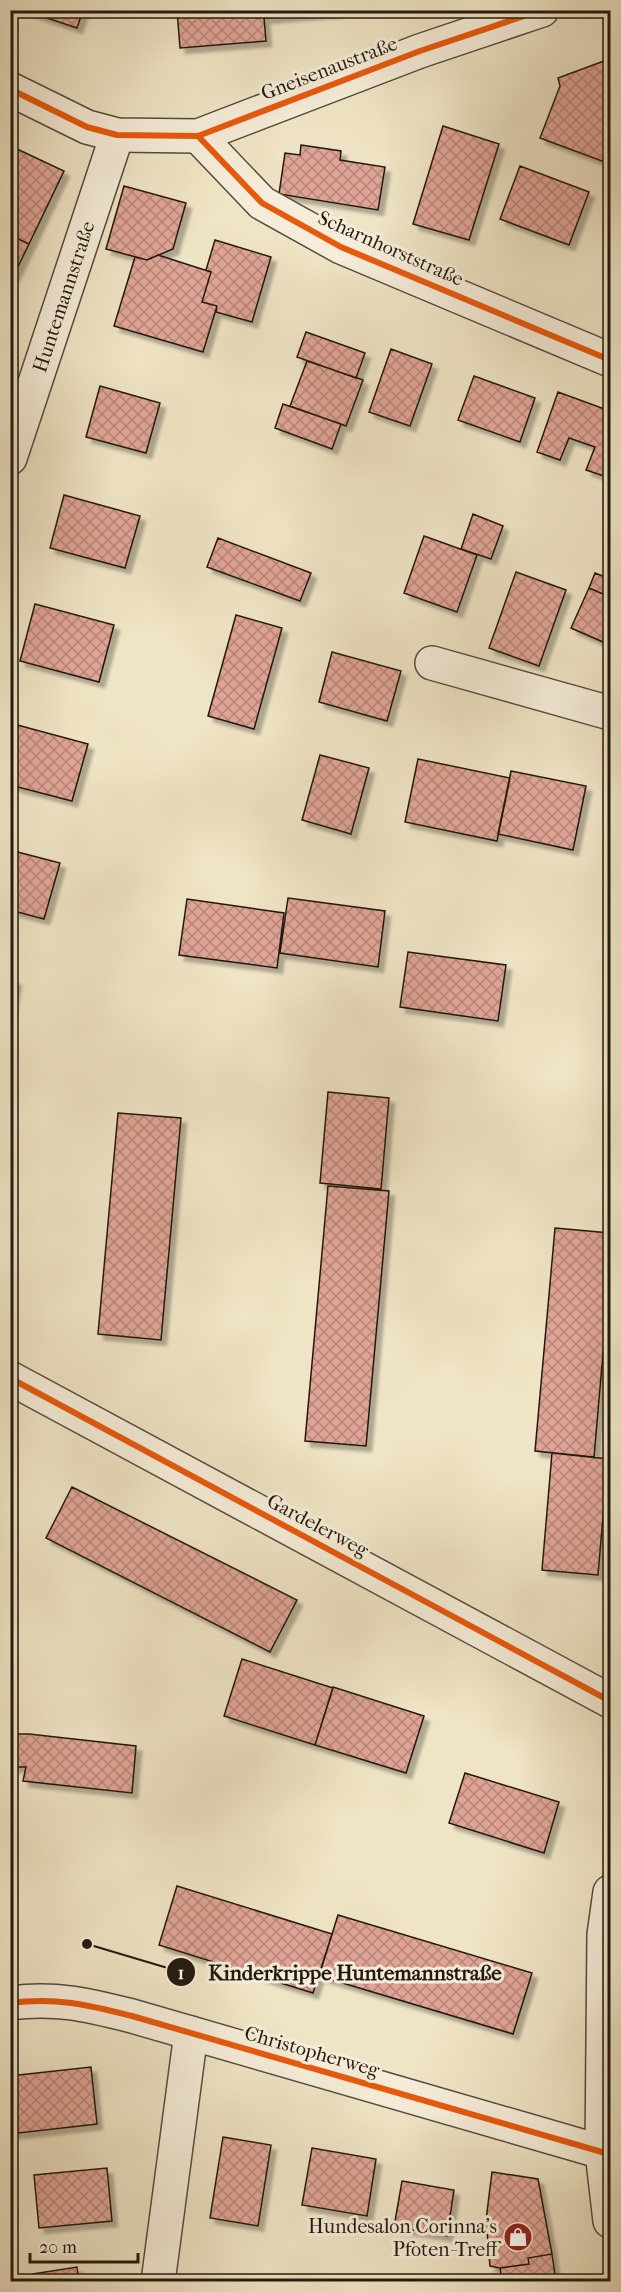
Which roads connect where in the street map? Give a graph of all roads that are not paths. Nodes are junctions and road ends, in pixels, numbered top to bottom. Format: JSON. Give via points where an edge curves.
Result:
{"nodes":[{"id":1,"x":542,"y":10,"type":"edge"},
{"id":2,"x":10,"y":89,"type":"edge"},
{"id":3,"x":117,"y":135,"type":"junction"},
{"id":4,"x":198,"y":136,"type":"junction"},
{"id":5,"x":610,"y":360,"type":"edge"},
{"id":6,"x":10,"y":458,"type":"edge"},
{"id":7,"x":432,"y":663,"type":"dead end"},
{"id":8,"x":610,"y":713,"type":"edge"},
{"id":9,"x":10,"y":1378,"type":"edge"},
{"id":10,"x":610,"y":1701,"type":"edge"},
{"id":11,"x":610,"y":1892,"type":"edge"},
{"id":12,"x":10,"y":2002,"type":"edge"},
{"id":13,"x":191,"y":2033,"type":"junction"},
{"id":14,"x":602,"y":2152,"type":"junction"},
{"id":15,"x":610,"y":2221,"type":"edge"},
{"id":16,"x":158,"y":2282,"type":"edge"}],
"edges":[{"from":1,"to":4,"type":"street","name":"Gneisenaustraße","via":[[420,51]]},
{"from":2,"to":3,"type":"street","via":[[87,127]]},
{"from":3,"to":4,"type":"street"},
{"from":3,"to":6,"type":"street","name":"Huntemannstraße"},
{"from":4,"to":5,"type":"street","name":"Scharnhorststraße","via":[[262,202],[341,247]]},
{"from":7,"to":8,"type":"street"},
{"from":9,"to":10,"type":"street","name":"Gardelerweg"},
{"from":11,"to":14,"type":"street","via":[[604,1935]]},
{"from":12,"to":13,"type":"street","name":"Christopherweg","via":[[39,1999],[84,2004]]},
{"from":13,"to":14,"type":"street","name":"Christopherweg"},
{"from":13,"to":16,"type":"street"},
{"from":14,"to":15,"type":"street"}]}
